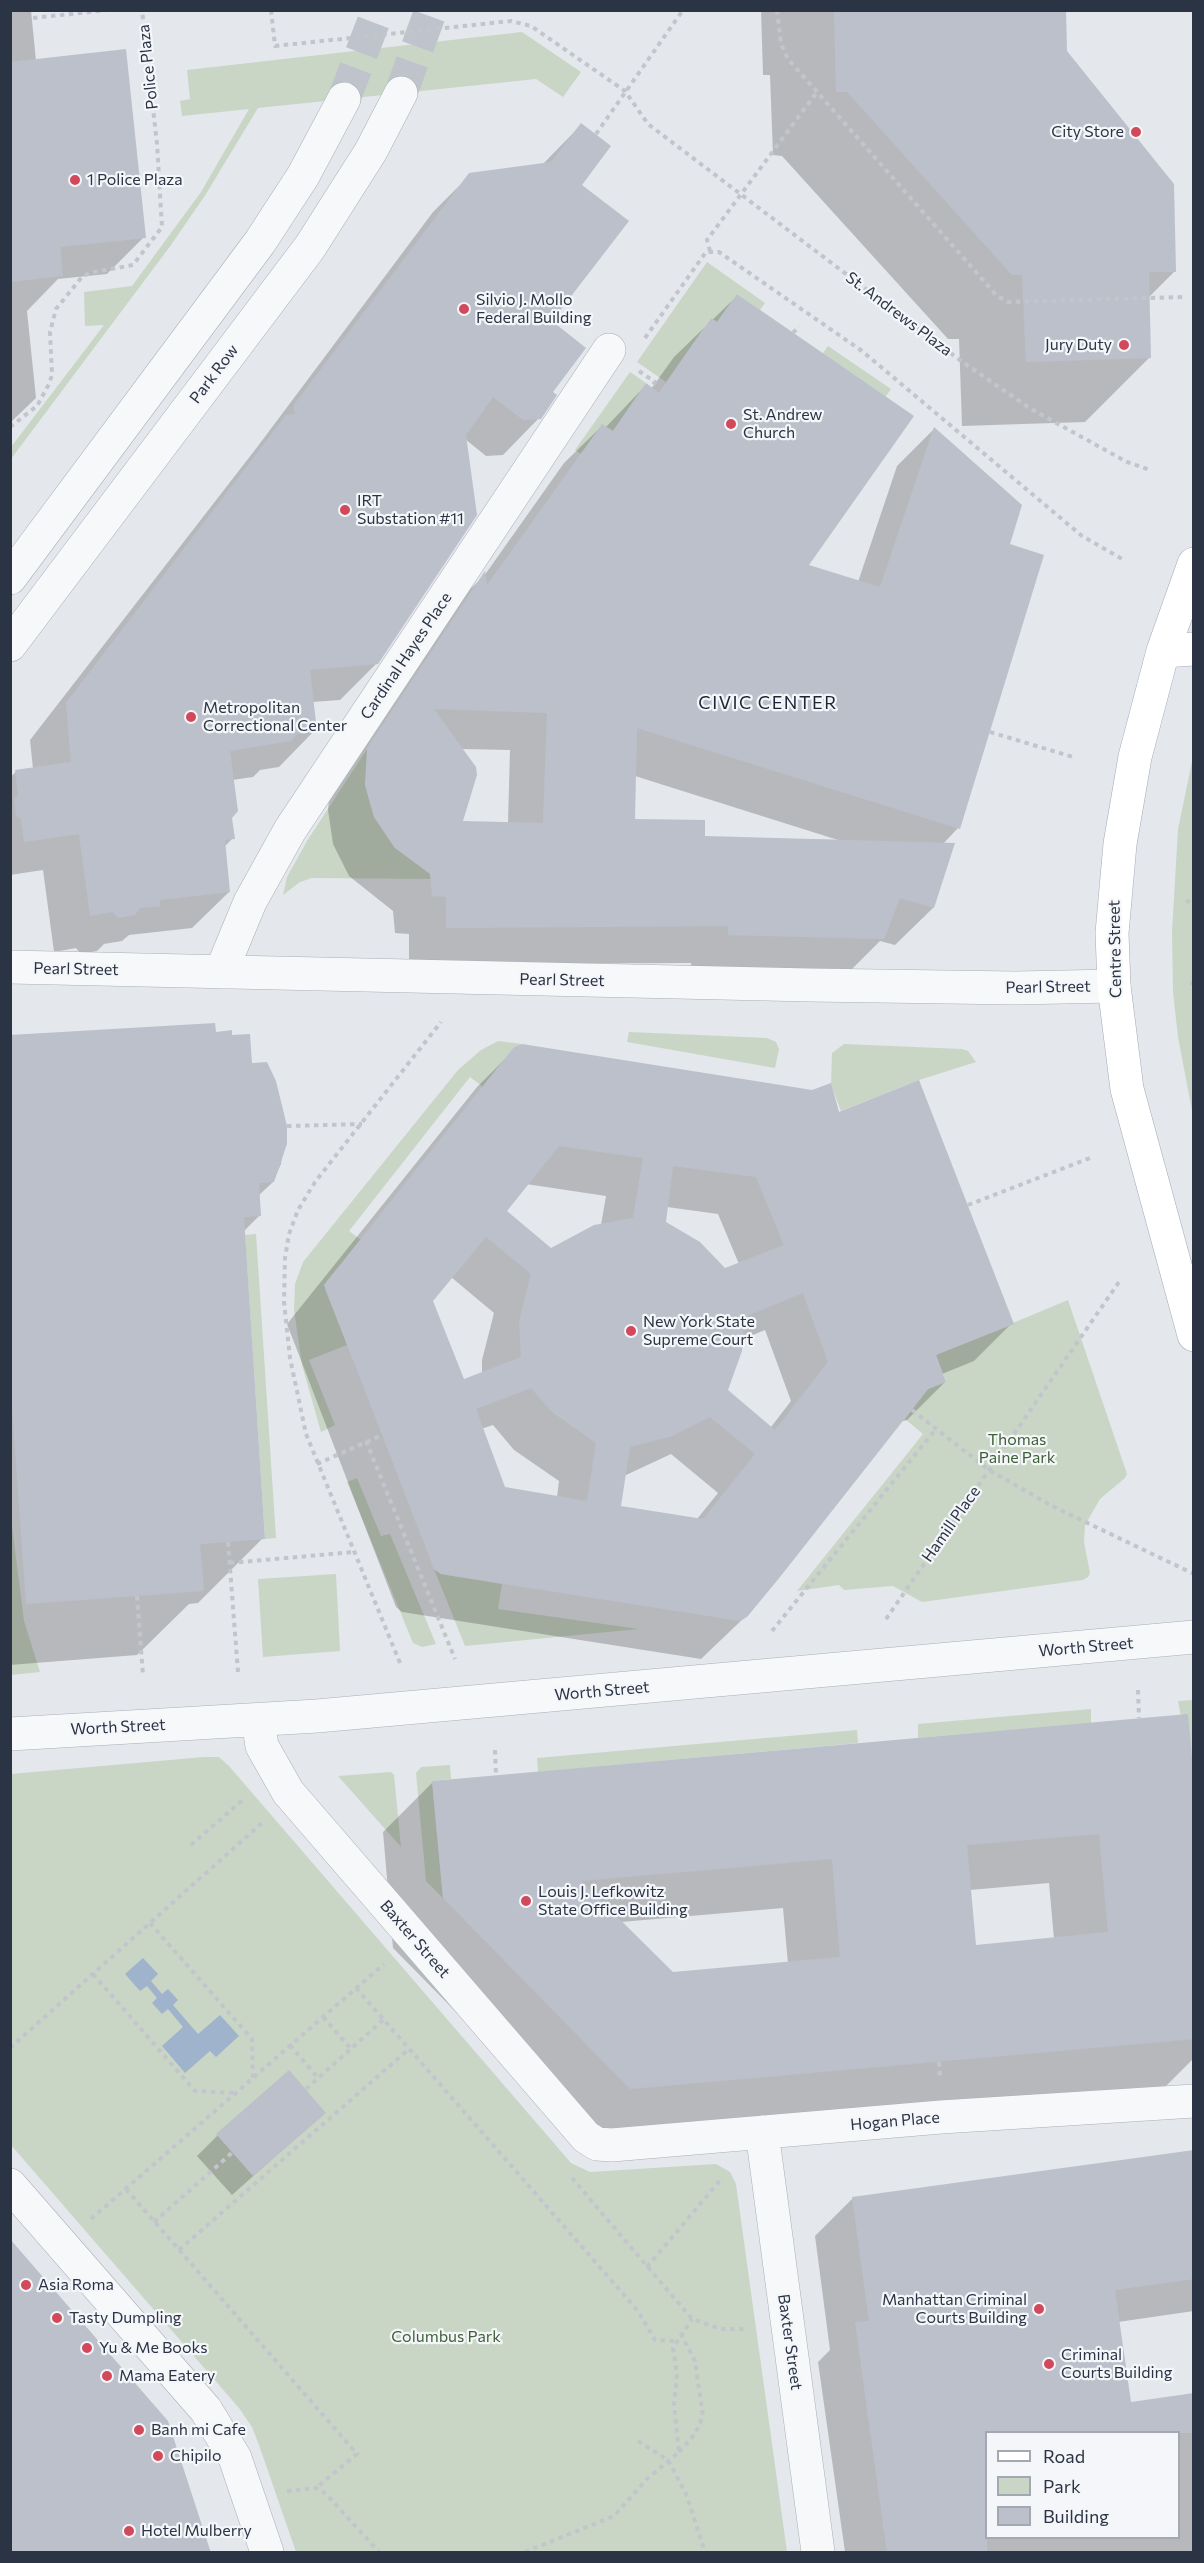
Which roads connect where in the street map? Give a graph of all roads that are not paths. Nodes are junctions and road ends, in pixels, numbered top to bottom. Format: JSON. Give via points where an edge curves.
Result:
{"nodes":[{"id":1,"x":401,"y":93,"type":"tunnel mouth"},
{"id":2,"x":344,"y":99,"type":"tunnel mouth"},
{"id":3,"x":609,"y":350,"type":"dead end"},
{"id":4,"x":1194,"y":564,"type":"edge"},
{"id":5,"x":10,"y":578,"type":"edge"},
{"id":6,"x":10,"y":645,"type":"edge"},
{"id":7,"x":1178,"y":650,"type":"edge"},
{"id":8,"x":10,"y":967,"type":"edge"},
{"id":9,"x":222,"y":972,"type":"junction"},
{"id":10,"x":1114,"y":986,"type":"junction"},
{"id":11,"x":1194,"y":1335,"type":"edge"},
{"id":12,"x":1194,"y":1637,"type":"edge"},
{"id":13,"x":258,"y":1720,"type":"junction"},
{"id":14,"x":10,"y":1734,"type":"edge"},
{"id":15,"x":1194,"y":2101,"type":"edge"},
{"id":16,"x":762,"y":2132,"type":"junction"},
{"id":17,"x":597,"y":2144,"type":"joint"},
{"id":18,"x":10,"y":2185,"type":"edge"},
{"id":19,"x":267,"y":2553,"type":"edge"},
{"id":20,"x":818,"y":2553,"type":"edge"}],
"edges":[{"from":1,"to":6,"type":"street","name":"Park Row","via":[[371,151],[316,239]]},
{"from":2,"to":5,"type":"street","via":[[303,176],[260,242]]},
{"from":3,"to":9,"type":"street","name":"Cardinal Hayes Place","via":[[290,830],[250,902]]},
{"from":4,"to":7,"type":"main road","name":"Centre Street"},
{"from":7,"to":10,"type":"main road","name":"Centre Street","via":[[1135,757],[1120,844],[1112,933]]},
{"from":8,"to":9,"type":"street","name":"Pearl Street"},
{"from":9,"to":10,"type":"street","name":"Pearl Street","via":[[992,988]]},
{"from":10,"to":11,"type":"main road","name":"Centre Street","via":[[1135,1123]]},
{"from":12,"to":13,"type":"street","name":"Worth Street"},
{"from":13,"to":14,"type":"street","name":"Worth Street"},
{"from":13,"to":17,"type":"street","name":"Baxter Street","via":[[262,1746],[279,1781],[586,2136]]},
{"from":15,"to":16,"type":"street","name":"Hogan Place"},
{"from":16,"to":17,"type":"street","name":"Hogan Place"},
{"from":16,"to":20,"type":"street","name":"Baxter Street"},
{"from":18,"to":19,"type":"street","via":[[206,2410],[236,2458]]}]}
